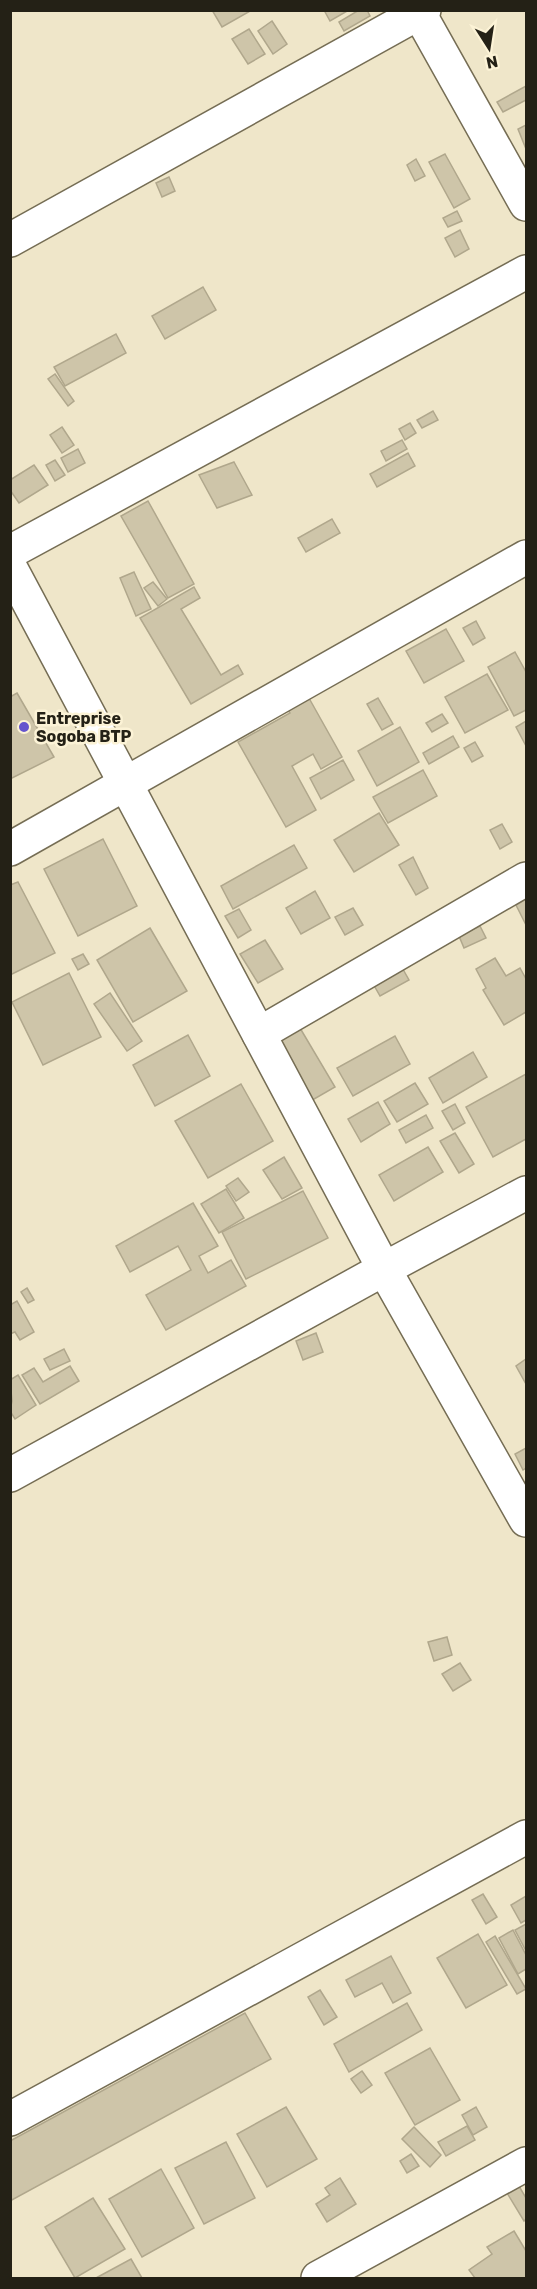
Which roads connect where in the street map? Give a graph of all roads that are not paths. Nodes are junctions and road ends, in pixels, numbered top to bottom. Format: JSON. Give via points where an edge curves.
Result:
{"nodes":[{"id":1,"x":422,"y":12,"type":"edge"},
{"id":2,"x":526,"y":204,"type":"edge"},
{"id":3,"x":10,"y":240,"type":"edge"},
{"id":4,"x":526,"y":272,"type":"edge"},
{"id":5,"x":10,"y":552,"type":"edge"},
{"id":6,"x":526,"y":557,"type":"edge"},
{"id":7,"x":10,"y":567,"type":"edge"},
{"id":8,"x":126,"y":784,"type":"junction"},
{"id":9,"x":10,"y":849,"type":"edge"},
{"id":10,"x":526,"y":879,"type":"edge"},
{"id":11,"x":259,"y":1034,"type":"junction"},
{"id":12,"x":526,"y":1193,"type":"edge"},
{"id":13,"x":384,"y":1269,"type":"junction"},
{"id":14,"x":10,"y":1476,"type":"edge"},
{"id":15,"x":526,"y":1520,"type":"edge"},
{"id":16,"x":526,"y":1837,"type":"edge"},
{"id":17,"x":10,"y":2120,"type":"edge"},
{"id":18,"x":526,"y":2164,"type":"edge"},
{"id":19,"x":318,"y":2278,"type":"edge"}],
"edges":[{"from":1,"to":2,"type":"street"},
{"from":1,"to":3,"type":"street"},
{"from":4,"to":5,"type":"street"},
{"from":6,"to":8,"type":"street"},
{"from":7,"to":8,"type":"street"},
{"from":8,"to":9,"type":"street"},
{"from":8,"to":11,"type":"street"},
{"from":10,"to":11,"type":"street"},
{"from":11,"to":13,"type":"street"},
{"from":12,"to":13,"type":"street"},
{"from":13,"to":14,"type":"street"},
{"from":13,"to":15,"type":"street"},
{"from":16,"to":17,"type":"street"},
{"from":18,"to":19,"type":"street"}]}
